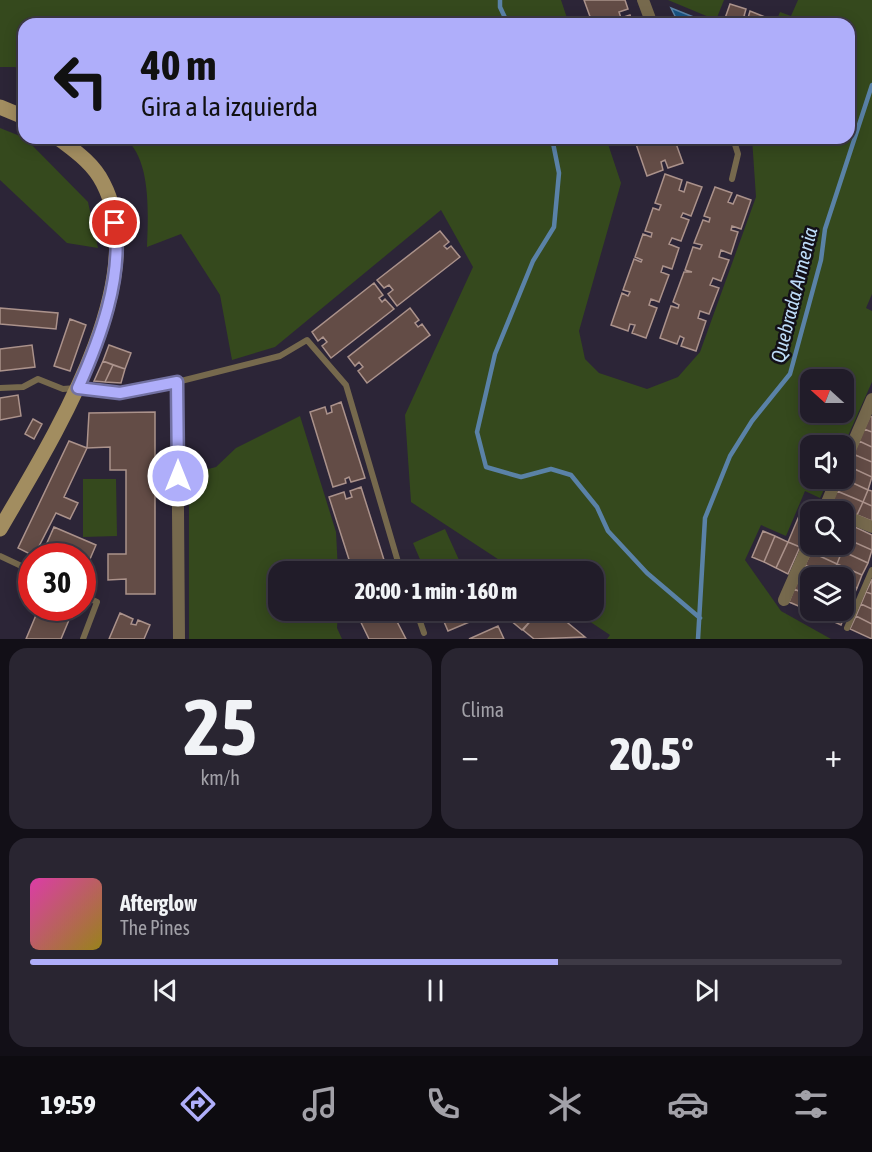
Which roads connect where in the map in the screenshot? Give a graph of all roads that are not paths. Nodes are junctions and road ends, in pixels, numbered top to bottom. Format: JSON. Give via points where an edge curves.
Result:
{"nodes":[{"id":1,"x":643,"y":0,"type":"edge"},
{"id":2,"x":650,"y":18,"type":"edge"},
{"id":3,"x":0,"y":107,"type":"edge"},
{"id":4,"x":18,"y":114,"type":"edge"},
{"id":5,"x":66,"y":144,"type":"edge"},
{"id":6,"x":735,"y":144,"type":"edge"},
{"id":7,"x":732,"y":179,"type":"dead end"},
{"id":8,"x":177,"y":382,"type":"junction"},
{"id":9,"x":0,"y":388,"type":"edge"},
{"id":10,"x":78,"y":388,"type":"junction"},
{"id":11,"x":872,"y":399,"type":"edge"},
{"id":12,"x":854,"y":441,"type":"edge"},
{"id":13,"x":854,"y":520,"type":"edge"},
{"id":14,"x":872,"y":527,"type":"edge"},
{"id":15,"x":0,"y":529,"type":"edge"},
{"id":16,"x":804,"y":555,"type":"edge"},
{"id":17,"x":0,"y":556,"type":"edge"},
{"id":18,"x":398,"y":561,"type":"edge"},
{"id":19,"x":18,"y":564,"type":"edge"},
{"id":20,"x":872,"y":570,"type":"edge"},
{"id":21,"x":784,"y":600,"type":"dead end"},
{"id":22,"x":90,"y":621,"type":"edge"},
{"id":23,"x":420,"y":621,"type":"edge"},
{"id":24,"x":847,"y":628,"type":"dead end"},
{"id":25,"x":424,"y":633,"type":"dead end"},
{"id":26,"x":83,"y":639,"type":"edge"},
{"id":27,"x":179,"y":639,"type":"edge"}],
"edges":[{"from":1,"to":2,"type":"street"},
{"from":3,"to":4,"type":"street"},
{"from":5,"to":10,"type":"street","via":[[90,163],[103,183],[113,209],[117,237],[100,337]]},
{"from":6,"to":7,"type":"lane","via":[[738,154]]},
{"from":8,"to":10,"type":"street","via":[[120,393]]},
{"from":8,"to":18,"type":"lane","via":[[280,356],[307,340],[346,385]]},
{"from":8,"to":27,"type":"street"},
{"from":9,"to":10,"type":"lane","via":[[23,387],[38,379],[63,389]]},
{"from":10,"to":15,"type":"street"},
{"from":11,"to":12,"type":"street"},
{"from":13,"to":14,"type":"street"},
{"from":16,"to":21,"type":"street"},
{"from":17,"to":19,"type":"lane"},
{"from":20,"to":24,"type":"lane"},
{"from":22,"to":26,"type":"lane"},
{"from":23,"to":25,"type":"lane"}]}
